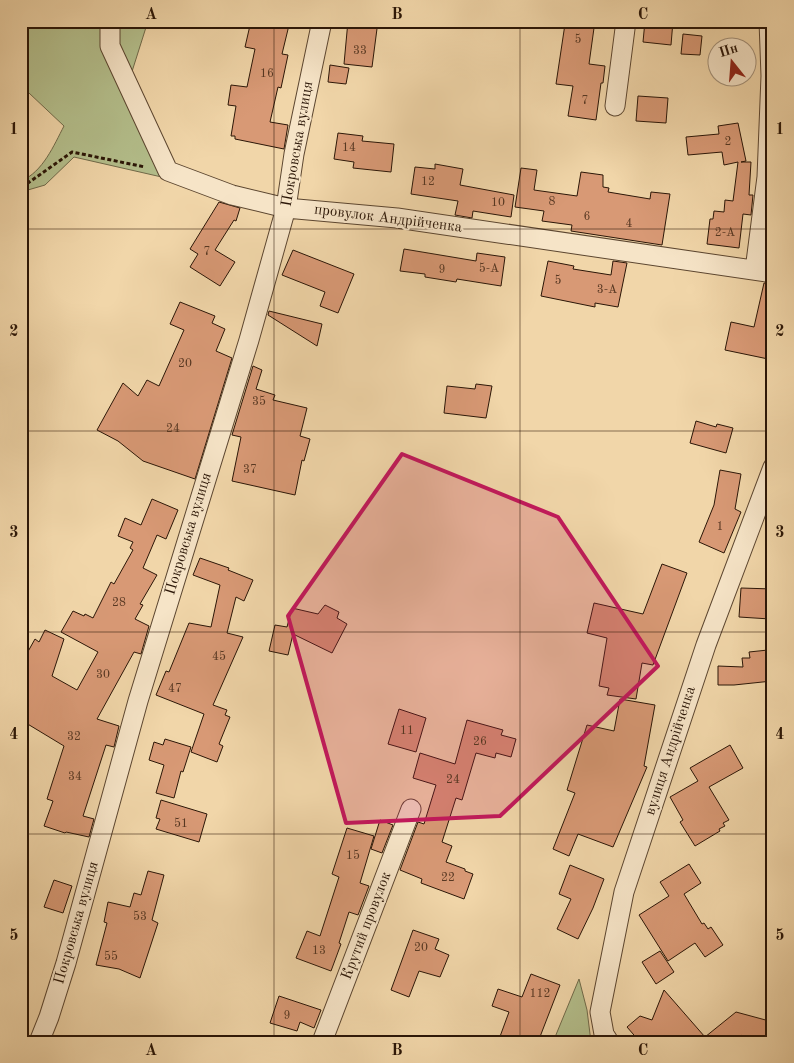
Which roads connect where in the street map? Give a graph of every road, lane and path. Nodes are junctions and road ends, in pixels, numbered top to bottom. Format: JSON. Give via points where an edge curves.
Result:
{"nodes":[{"id":1,"x":110,"y":21,"type":"edge"},
{"id":2,"x":322,"y":21,"type":"edge"},
{"id":3,"x":626,"y":21,"type":"edge"},
{"id":4,"x":769,"y":21,"type":"edge"},
{"id":5,"x":615,"y":106,"type":"dead end"},
{"id":6,"x":168,"y":171,"type":"junction"},
{"id":7,"x":21,"y":186,"type":"edge"},
{"id":8,"x":286,"y":208,"type":"junction"},
{"id":9,"x":764,"y":272,"type":"edge"},
{"id":10,"x":773,"y":467,"type":"edge"},
{"id":11,"x":411,"y":809,"type":"dead end"},
{"id":12,"x":39,"y":1042,"type":"edge"},
{"id":13,"x":322,"y":1042,"type":"edge"},
{"id":14,"x":609,"y":1042,"type":"edge"}],
"edges":[{"from":1,"to":6,"type":"street","via":[[110,46]]},
{"from":2,"to":8,"type":"street","name":"Покровська вулиця"},
{"from":3,"to":5,"type":"street"},
{"from":4,"to":9,"type":"street","via":[[771,76]]},
{"from":6,"to":7,"type":"path","via":[[72,152]]},
{"from":6,"to":8,"type":"street","name":"провулок Андрійченка","via":[[232,195]]},
{"from":8,"to":9,"type":"street","name":"провулок Андрійченка","via":[[397,218]]},
{"from":8,"to":12,"type":"street","name":"Покровська вулиця","via":[[249,340],[138,701],[66,963]]},
{"from":10,"to":14,"type":"street","name":"вулиця Андрійченка","via":[[706,645],[624,892],[600,1012]]},
{"from":11,"to":13,"type":"street","name":"Крутий провулок"}]}
